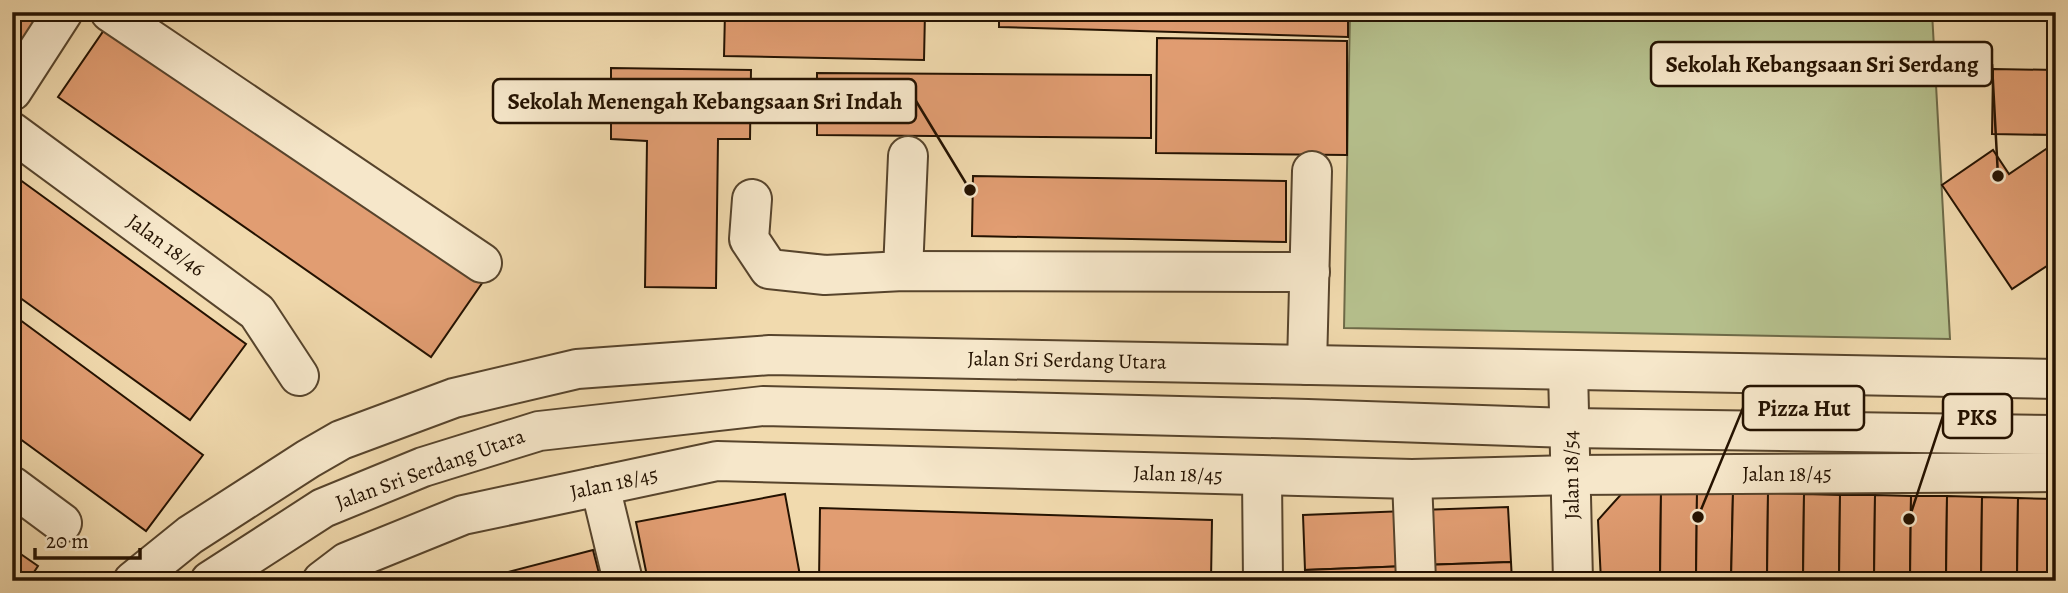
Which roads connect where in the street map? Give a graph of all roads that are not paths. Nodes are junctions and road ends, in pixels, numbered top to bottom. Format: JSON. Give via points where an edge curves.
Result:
{"nodes":[{"id":1,"x":64,"y":12,"type":"edge"},
{"id":2,"x":110,"y":12,"type":"edge"},
{"id":3,"x":12,"y":91,"type":"edge"},
{"id":4,"x":12,"y":132,"type":"edge"},
{"id":5,"x":908,"y":156,"type":"dead end"},
{"id":6,"x":1312,"y":171,"type":"dead end"},
{"id":7,"x":752,"y":198,"type":"dead end"},
{"id":8,"x":482,"y":263,"type":"dead end"},
{"id":9,"x":903,"y":271,"type":"junction"},
{"id":10,"x":1310,"y":272,"type":"junction"},
{"id":11,"x":1307,"y":365,"type":"junction"},
{"id":12,"x":1568,"y":370,"type":"junction"},
{"id":13,"x":299,"y":376,"type":"dead end"},
{"id":14,"x":2056,"y":379,"type":"edge"},
{"id":15,"x":1570,"y":428,"type":"junction"},
{"id":16,"x":2056,"y":435,"type":"edge"},
{"id":17,"x":2056,"y":472,"type":"edge"},
{"id":18,"x":1571,"y":475,"type":"junction"},
{"id":19,"x":1262,"y":477,"type":"junction"},
{"id":20,"x":1412,"y":479,"type":"junction"},
{"id":21,"x":12,"y":486,"type":"edge"},
{"id":22,"x":600,"y":486,"type":"junction"},
{"id":23,"x":62,"y":523,"type":"dead end"},
{"id":24,"x":133,"y":581,"type":"edge"},
{"id":25,"x":210,"y":581,"type":"edge"},
{"id":26,"x":321,"y":581,"type":"edge"},
{"id":27,"x":623,"y":581,"type":"edge"},
{"id":28,"x":1263,"y":581,"type":"edge"},
{"id":29,"x":1416,"y":581,"type":"edge"},
{"id":30,"x":1573,"y":581,"type":"edge"}],
"edges":[{"from":1,"to":3,"type":"street"},
{"from":2,"to":8,"type":"street"},
{"from":4,"to":13,"type":"street","name":"Jalan 18/46","via":[[257,312]]},
{"from":5,"to":9,"type":"street"},
{"from":6,"to":10,"type":"street"},
{"from":7,"to":9,"type":"street","via":[[749,239],[769,269],[825,275]]},
{"from":9,"to":10,"type":"street"},
{"from":10,"to":11,"type":"street"},
{"from":11,"to":12,"type":"street","name":"Jalan Sri Serdang Utara"},
{"from":11,"to":24,"type":"street","name":"Jalan Sri Serdang Utara","via":[[770,355],[577,369],[454,398],[341,440],[190,535]]},
{"from":12,"to":14,"type":"street","name":"Jalan Sri Serdang Utara"},
{"from":12,"to":15,"type":"street","name":"Jalan 18/54"},
{"from":15,"to":16,"type":"street","name":"Jalan Sri Serdang Utara"},
{"from":15,"to":18,"type":"street","name":"Jalan 18/54"},
{"from":15,"to":25,"type":"street","name":"Jalan Sri Serdang Utara","via":[[763,406],[657,417],[539,431],[423,467],[323,508]]},
{"from":17,"to":18,"type":"street","name":"Jalan 18/45"},
{"from":18,"to":20,"type":"street","name":"Jalan 18/45"},
{"from":18,"to":30,"type":"street","name":"Jalan 18/54"},
{"from":19,"to":20,"type":"street","name":"Jalan 18/45"},
{"from":19,"to":22,"type":"street","name":"Jalan 18/45","via":[[717,461]]},
{"from":19,"to":28,"type":"street"},
{"from":20,"to":29,"type":"street"},
{"from":21,"to":23,"type":"street"},
{"from":22,"to":26,"type":"street","name":"Jalan 18/45","via":[[463,515],[347,562]]},
{"from":22,"to":27,"type":"street"}]}
